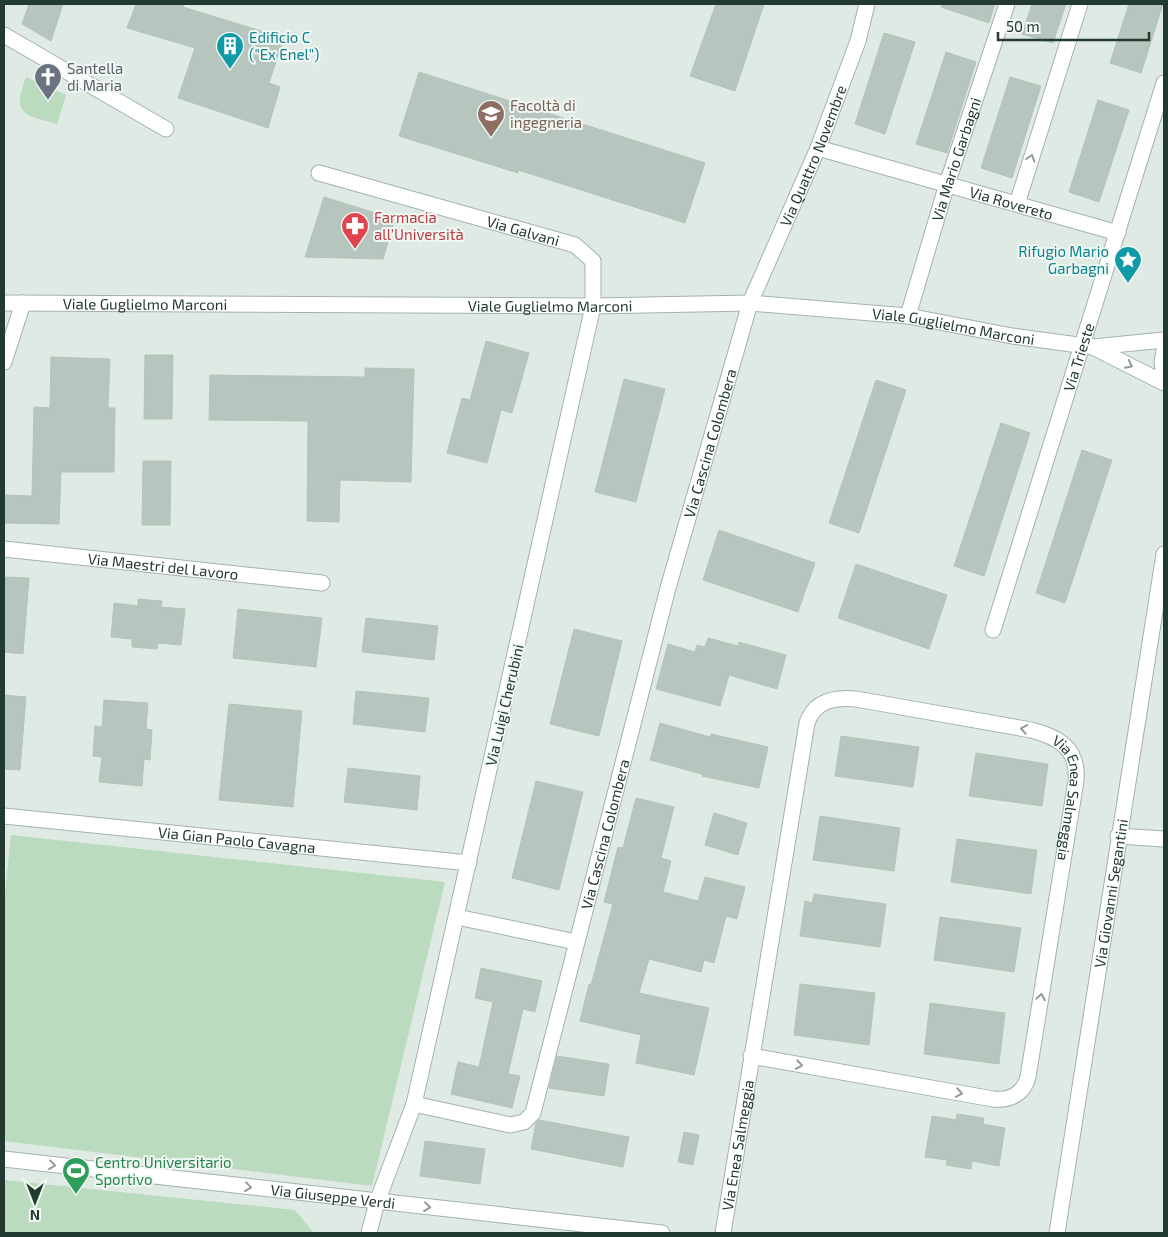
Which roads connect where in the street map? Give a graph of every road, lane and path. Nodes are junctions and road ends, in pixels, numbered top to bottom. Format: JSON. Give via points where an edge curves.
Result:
{"nodes":[{"id":1,"x":867,"y":4,"type":"edge"},
{"id":2,"x":1007,"y":4,"type":"edge"},
{"id":3,"x":1080,"y":4,"type":"edge"},
{"id":4,"x":4,"y":35,"type":"edge"},
{"id":5,"x":1164,"y":83,"type":"edge"},
{"id":6,"x":166,"y":129,"type":"dead end"},
{"id":7,"x":818,"y":148,"type":"junction"},
{"id":8,"x":319,"y":173,"type":"dead end"},
{"id":9,"x":947,"y":184,"type":"junction"},
{"id":10,"x":1017,"y":204,"type":"junction"},
{"id":11,"x":1118,"y":233,"type":"junction"},
{"id":12,"x":4,"y":303,"type":"edge"},
{"id":13,"x":23,"y":303,"type":"junction"},
{"id":14,"x":750,"y":303,"type":"junction"},
{"id":15,"x":593,"y":306,"type":"junction"},
{"id":16,"x":908,"y":316,"type":"junction"},
{"id":17,"x":1164,"y":340,"type":"edge"},
{"id":18,"x":1087,"y":346,"type":"junction"},
{"id":19,"x":1164,"y":351,"type":"edge"},
{"id":20,"x":4,"y":362,"type":"edge"},
{"id":21,"x":1164,"y":377,"type":"edge"},
{"id":22,"x":1164,"y":383,"type":"edge"},
{"id":23,"x":4,"y":549,"type":"edge"},
{"id":24,"x":1164,"y":554,"type":"edge"},
{"id":25,"x":322,"y":583,"type":"dead end"},
{"id":26,"x":994,"y":630,"type":"dead end"},
{"id":27,"x":1158,"y":633,"type":"edge"},
{"id":28,"x":4,"y":816,"type":"edge"},
{"id":29,"x":1118,"y":836,"type":"junction"},
{"id":30,"x":1164,"y":839,"type":"edge"},
{"id":31,"x":469,"y":864,"type":"junction"},
{"id":32,"x":457,"y":917,"type":"junction"},
{"id":33,"x":576,"y":942,"type":"junction"},
{"id":34,"x":751,"y":1056,"type":"junction"},
{"id":35,"x":414,"y":1104,"type":"junction"},
{"id":36,"x":4,"y":1159,"type":"edge"},
{"id":37,"x":377,"y":1202,"type":"junction"},
{"id":38,"x":369,"y":1233,"type":"edge"},
{"id":39,"x":662,"y":1233,"type":"edge"},
{"id":40,"x":723,"y":1233,"type":"edge"},
{"id":41,"x":1057,"y":1233,"type":"edge"}],
"edges":[{"from":1,"to":7,"type":"street","name":"Via Quattro Novembre","via":[[858,41]]},
{"from":2,"to":9,"type":"street","name":"Via Mario Garbagni"},
{"from":10,"to":3,"type":"street","one_way":true},
{"from":4,"to":6,"type":"street"},
{"from":5,"to":11,"type":"street","name":"Via Trieste"},
{"from":7,"to":9,"type":"street","name":"Via Rovereto"},
{"from":7,"to":14,"type":"street","name":"Via Quattro Novembre"},
{"from":8,"to":15,"type":"street","name":"Via Galvani","via":[[575,245],[593,261]]},
{"from":9,"to":10,"type":"street","name":"Via Rovereto"},
{"from":9,"to":16,"type":"street","name":"Via Mario Garbagni"},
{"from":10,"to":11,"type":"street","name":"Via Rovereto"},
{"from":11,"to":18,"type":"street","name":"Via Trieste"},
{"from":12,"to":13,"type":"street","name":"Viale Guglielmo Marconi"},
{"from":13,"to":15,"type":"street","name":"Viale Guglielmo Marconi"},
{"from":13,"to":20,"type":"street"},
{"from":14,"to":15,"type":"street","name":"Viale Guglielmo Marconi"},
{"from":14,"to":16,"type":"street","name":"Viale Guglielmo Marconi"},
{"from":14,"to":33,"type":"street","name":"Via Cascina Colombera","via":[[668,588]]},
{"from":15,"to":31,"type":"street","name":"Via Luigi Cherubini"},
{"from":16,"to":18,"type":"street","name":"Viale Guglielmo Marconi","via":[[1012,336]]},
{"from":17,"to":18,"type":"street","name":"Viale Guglielmo Marconi"},
{"from":18,"to":22,"type":"street","name":"Viale Guglielmo Marconi","one_way":true},
{"from":18,"to":26,"type":"street","name":"Via Trieste"},
{"from":19,"to":21,"type":"street"},
{"from":23,"to":25,"type":"street","name":"Via Maestri del Lavoro"},
{"from":24,"to":27,"type":"street","name":"Via Giovanni Segantini"},
{"from":27,"to":29,"type":"street","name":"Via Giovanni Segantini"},
{"from":28,"to":31,"type":"street","name":"Via Gian Paolo Cavagna"},
{"from":29,"to":30,"type":"street"},
{"from":29,"to":41,"type":"street","name":"Via Giovanni Segantini"},
{"from":31,"to":32,"type":"street","name":"Via Luigi Cherubini"},
{"from":32,"to":33,"type":"street"},
{"from":32,"to":35,"type":"street","name":"Via Luigi Cherubini"},
{"from":33,"to":35,"type":"street","name":"Via Cascina Colombera","via":[[535,1108],[529,1118],[518,1125],[510,1125]]},
{"from":34,"to":34,"type":"street","name":"Via Enea Salmeggia","one_way":true,"via":[[993,1100],[1006,1100],[1022,1089],[1028,1077],[1076,781],[1074,758],[1067,747],[1057,739],[1031,730],[856,699],[834,699],[818,706],[807,724]]},
{"from":34,"to":40,"type":"street","name":"Via Enea Salmeggia"},
{"from":35,"to":37,"type":"street"},
{"from":36,"to":37,"type":"street","name":"Via Giuseppe Verdi","one_way":true},
{"from":37,"to":38,"type":"street"},
{"from":37,"to":39,"type":"street","name":"Via Giuseppe Verdi","one_way":true}]}
